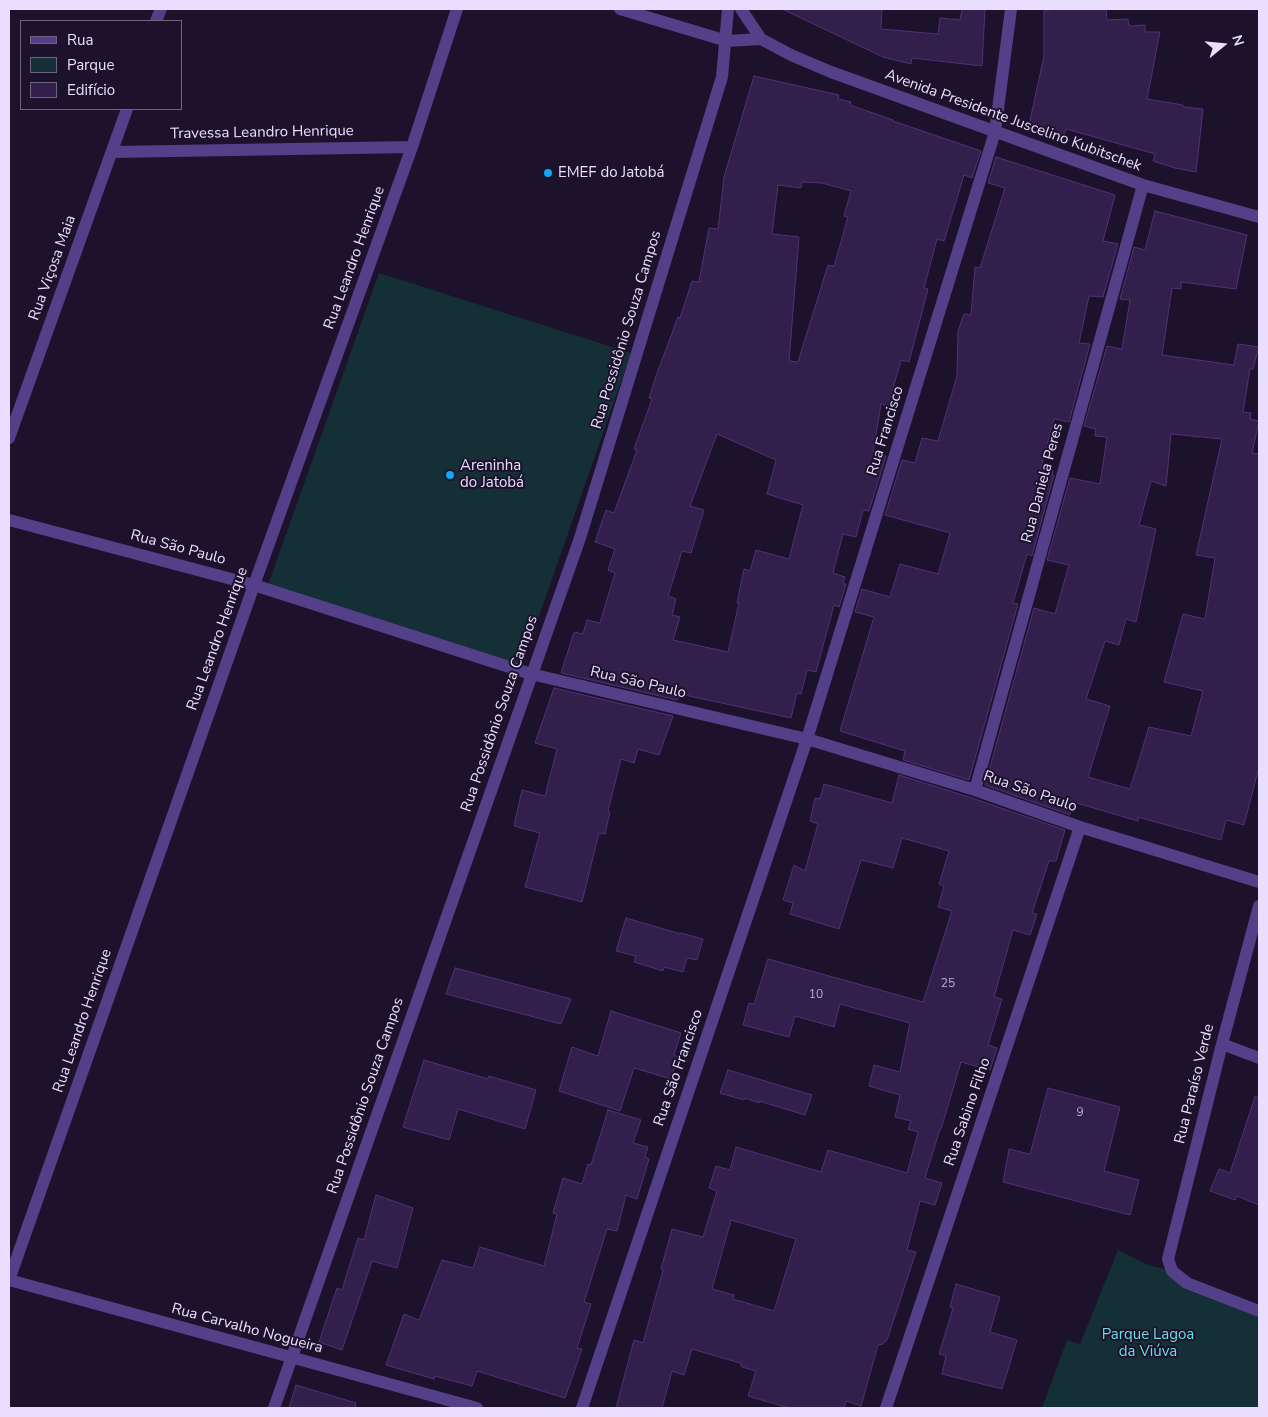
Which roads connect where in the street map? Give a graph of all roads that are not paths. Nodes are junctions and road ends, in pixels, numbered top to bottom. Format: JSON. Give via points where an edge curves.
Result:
{"nodes":[{"id":1,"x":457,"y":9,"type":"edge"},
{"id":2,"x":620,"y":9,"type":"edge"},
{"id":3,"x":728,"y":9,"type":"edge"},
{"id":4,"x":741,"y":9,"type":"edge"},
{"id":5,"x":1011,"y":9,"type":"edge"},
{"id":6,"x":762,"y":39,"type":"junction"},
{"id":7,"x":726,"y":41,"type":"junction"},
{"id":8,"x":127,"y":110,"type":"edge"},
{"id":9,"x":995,"y":132,"type":"junction"},
{"id":10,"x":412,"y":147,"type":"junction"},
{"id":11,"x":113,"y":152,"type":"junction"},
{"id":12,"x":1143,"y":185,"type":"junction"},
{"id":13,"x":1259,"y":217,"type":"edge"},
{"id":14,"x":9,"y":438,"type":"edge"},
{"id":15,"x":9,"y":520,"type":"edge"},
{"id":16,"x":254,"y":585,"type":"junction"},
{"id":17,"x":530,"y":674,"type":"junction"},
{"id":18,"x":807,"y":739,"type":"junction"},
{"id":19,"x":975,"y":790,"type":"junction"},
{"id":20,"x":1080,"y":827,"type":"junction"},
{"id":21,"x":1259,"y":882,"type":"edge"},
{"id":22,"x":1259,"y":906,"type":"edge"},
{"id":23,"x":1222,"y":1044,"type":"junction"},
{"id":24,"x":1259,"y":1058,"type":"edge"},
{"id":25,"x":9,"y":1280,"type":"edge"},
{"id":26,"x":1259,"y":1311,"type":"edge"},
{"id":27,"x":292,"y":1359,"type":"junction"},
{"id":28,"x":274,"y":1408,"type":"edge"},
{"id":29,"x":477,"y":1408,"type":"edge"},
{"id":30,"x":582,"y":1408,"type":"edge"},
{"id":31,"x":886,"y":1408,"type":"edge"}],
"edges":[{"from":1,"to":10,"type":"street","name":"Rua Leandro Henrique"},
{"from":2,"to":7,"type":"street"},
{"from":3,"to":7,"type":"street","name":"Rua Possidônio Souza Campos"},
{"from":4,"to":6,"type":"street","name":"Avenida Presidente Juscelino Kubitschek"},
{"from":5,"to":9,"type":"street"},
{"from":6,"to":7,"type":"street"},
{"from":6,"to":9,"type":"street","name":"Avenida Presidente Juscelino Kubitschek","via":[[831,72]]},
{"from":7,"to":17,"type":"street","name":"Rua Possidônio Souza Campos","via":[[722,77],[580,538]]},
{"from":8,"to":11,"type":"street","name":"Rua Viçosa Maia"},
{"from":9,"to":12,"type":"street","name":"Avenida Presidente Juscelino Kubitschek"},
{"from":9,"to":18,"type":"street","name":"Rua Francisco"},
{"from":10,"to":11,"type":"street","name":"Travessa Leandro Henrique"},
{"from":10,"to":16,"type":"street","name":"Rua Leandro Henrique"},
{"from":11,"to":14,"type":"street","name":"Rua Viçosa Maia"},
{"from":12,"to":13,"type":"street","name":"Avenida Presidente Juscelino Kubitschek"},
{"from":12,"to":19,"type":"street","name":"Rua Daniela Peres"},
{"from":15,"to":16,"type":"street","name":"Rua São Paulo"},
{"from":16,"to":17,"type":"street","name":"Rua São Paulo"},
{"from":16,"to":25,"type":"street","name":"Rua Leandro Henrique"},
{"from":17,"to":18,"type":"street","name":"Rua São Paulo"},
{"from":17,"to":27,"type":"street","name":"Rua Possidônio Souza Campos"},
{"from":18,"to":19,"type":"street","name":"Rua São Paulo"},
{"from":18,"to":30,"type":"street","name":"Rua São Francisco"},
{"from":19,"to":20,"type":"street","name":"Rua São Paulo"},
{"from":20,"to":21,"type":"street","name":"Rua São Paulo"},
{"from":20,"to":31,"type":"street","name":"Rua Sabino Filho"},
{"from":22,"to":23,"type":"street","name":"Rua Paraíso Verde"},
{"from":23,"to":24,"type":"street"},
{"from":23,"to":26,"type":"street","name":"Rua Paraíso Verde","via":[[1168,1258],[1172,1271],[1186,1283]]},
{"from":25,"to":27,"type":"street","name":"Rua Carvalho Nogueira"},
{"from":27,"to":28,"type":"street","name":"Rua Possidônio Souza Campos"},
{"from":27,"to":29,"type":"street","name":"Rua Carvalho Nogueira"}]}
